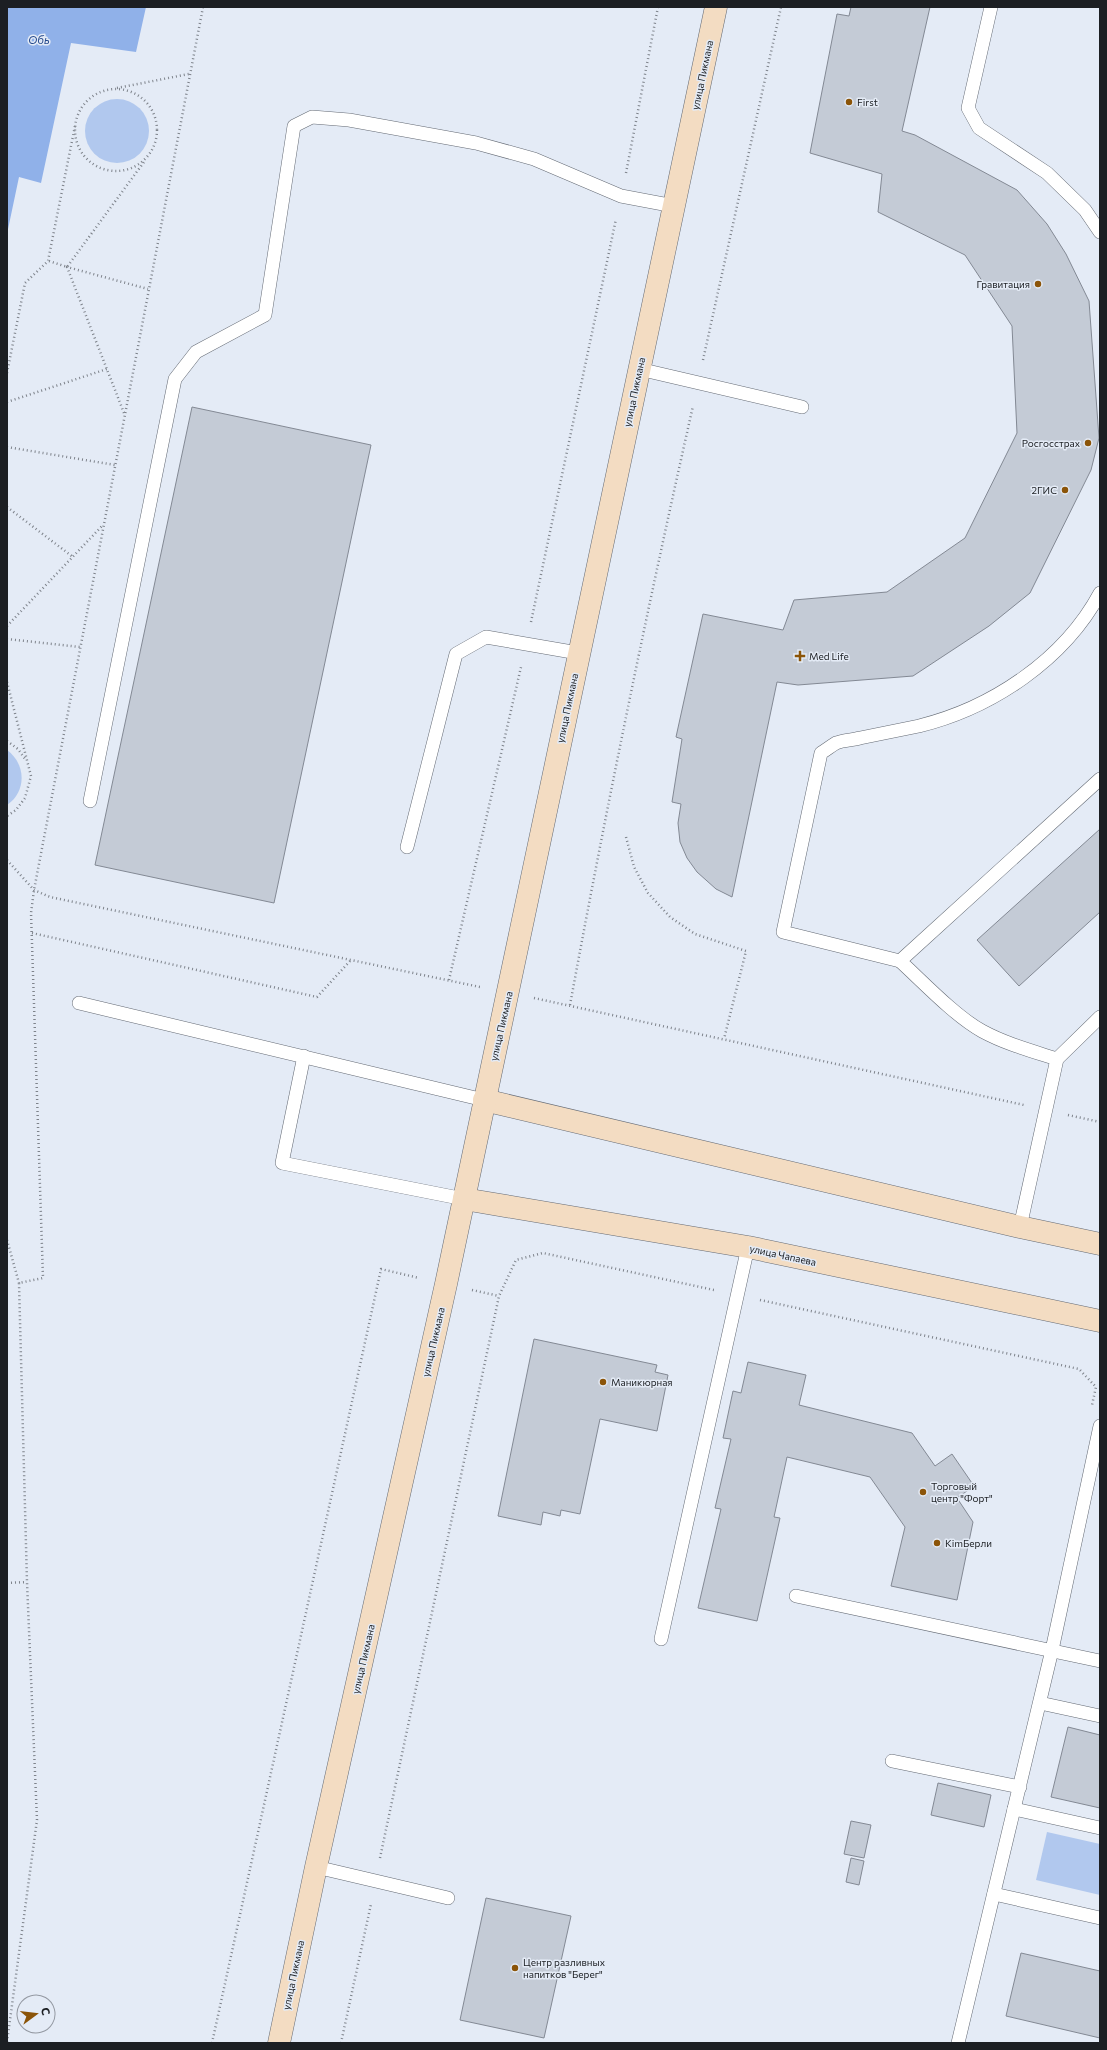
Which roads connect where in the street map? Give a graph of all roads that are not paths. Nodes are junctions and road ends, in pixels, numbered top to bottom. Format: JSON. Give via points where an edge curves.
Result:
{"nodes":[{"id":1,"x":716,"y":7,"type":"edge"},
{"id":2,"x":991,"y":7,"type":"edge"},
{"id":3,"x":674,"y":206,"type":"junction"},
{"id":4,"x":1100,"y":232,"type":"edge"},
{"id":5,"x":639,"y":370,"type":"junction"},
{"id":6,"x":802,"y":407,"type":"dead end"},
{"id":7,"x":1100,"y":593,"type":"edge"},
{"id":8,"x":578,"y":653,"type":"junction"},
{"id":9,"x":1100,"y":779,"type":"edge"},
{"id":10,"x":90,"y":801,"type":"dead end"},
{"id":11,"x":407,"y":847,"type":"dead end"},
{"id":12,"x":900,"y":961,"type":"junction"},
{"id":13,"x":79,"y":1002,"type":"dead end"},
{"id":14,"x":1100,"y":1017,"type":"edge"},
{"id":15,"x":304,"y":1056,"type":"junction"},
{"id":16,"x":1057,"y":1059,"type":"junction"},
{"id":17,"x":484,"y":1100,"type":"junction"},
{"id":18,"x":464,"y":1199,"type":"junction"},
{"id":19,"x":1020,"y":1227,"type":"junction"},
{"id":20,"x":1100,"y":1244,"type":"edge"},
{"id":21,"x":748,"y":1247,"type":"junction"},
{"id":22,"x":1100,"y":1321,"type":"edge"},
{"id":23,"x":1100,"y":1426,"type":"edge"},
{"id":24,"x":1096,"y":1468,"type":"edge"},
{"id":25,"x":796,"y":1596,"type":"dead end"},
{"id":26,"x":661,"y":1639,"type":"dead end"},
{"id":27,"x":1052,"y":1650,"type":"junction"},
{"id":28,"x":1100,"y":1661,"type":"edge"},
{"id":29,"x":1040,"y":1702,"type":"junction"},
{"id":30,"x":1100,"y":1716,"type":"edge"},
{"id":31,"x":892,"y":1761,"type":"dead end"},
{"id":32,"x":1020,"y":1787,"type":"junction"},
{"id":33,"x":1014,"y":1809,"type":"junction"},
{"id":34,"x":1100,"y":1828,"type":"edge"},
{"id":35,"x":316,"y":1867,"type":"junction"},
{"id":36,"x":994,"y":1894,"type":"junction"},
{"id":37,"x":448,"y":1898,"type":"dead end"},
{"id":38,"x":1100,"y":1918,"type":"edge"},
{"id":39,"x":279,"y":2043,"type":"edge"},
{"id":40,"x":958,"y":2043,"type":"edge"}],
"edges":[{"from":1,"to":3,"type":"street","name":"улица Пикмана"},
{"from":2,"to":4,"type":"lane","via":[[968,108],[979,128],[1047,173],[1085,210]]},
{"from":3,"to":5,"type":"street","name":"улица Пикмана"},
{"from":3,"to":10,"type":"lane","via":[[621,196],[534,159],[476,143],[349,120],[312,117],[294,126],[265,315],[196,352],[175,379]]},
{"from":5,"to":6,"type":"lane"},
{"from":5,"to":8,"type":"street","name":"улица Пикмана"},
{"from":7,"to":12,"type":"lane","via":[[1068,637],[1039,667],[997,695],[959,713],[921,725],[837,743],[821,753],[783,932]]},
{"from":8,"to":11,"type":"lane","via":[[486,637],[456,654]]},
{"from":8,"to":17,"type":"street","name":"улица Пикмана"},
{"from":9,"to":12,"type":"lane"},
{"from":12,"to":16,"type":"lane","via":[[981,1030],[1005,1042]]},
{"from":13,"to":15,"type":"lane"},
{"from":14,"to":16,"type":"lane"},
{"from":15,"to":17,"type":"lane"},
{"from":15,"to":18,"type":"lane","via":[[282,1163]]},
{"from":16,"to":19,"type":"lane"},
{"from":17,"to":18,"type":"street","name":"улица Пикмана"},
{"from":17,"to":19,"type":"street"},
{"from":18,"to":21,"type":"street","name":"улица Чапаева"},
{"from":18,"to":35,"type":"street","name":"улица Пикмана"},
{"from":19,"to":20,"type":"street"},
{"from":21,"to":22,"type":"street","name":"улица Чапаева"},
{"from":21,"to":26,"type":"lane"},
{"from":23,"to":24,"type":"lane"},
{"from":24,"to":27,"type":"lane"},
{"from":25,"to":27,"type":"lane"},
{"from":27,"to":28,"type":"lane"},
{"from":27,"to":29,"type":"lane"},
{"from":29,"to":30,"type":"lane"},
{"from":29,"to":32,"type":"lane"},
{"from":31,"to":32,"type":"lane"},
{"from":32,"to":33,"type":"lane"},
{"from":33,"to":34,"type":"lane"},
{"from":33,"to":36,"type":"lane"},
{"from":35,"to":37,"type":"lane"},
{"from":35,"to":39,"type":"street","name":"улица Пикмана"},
{"from":36,"to":38,"type":"lane"},
{"from":36,"to":40,"type":"lane"}]}
